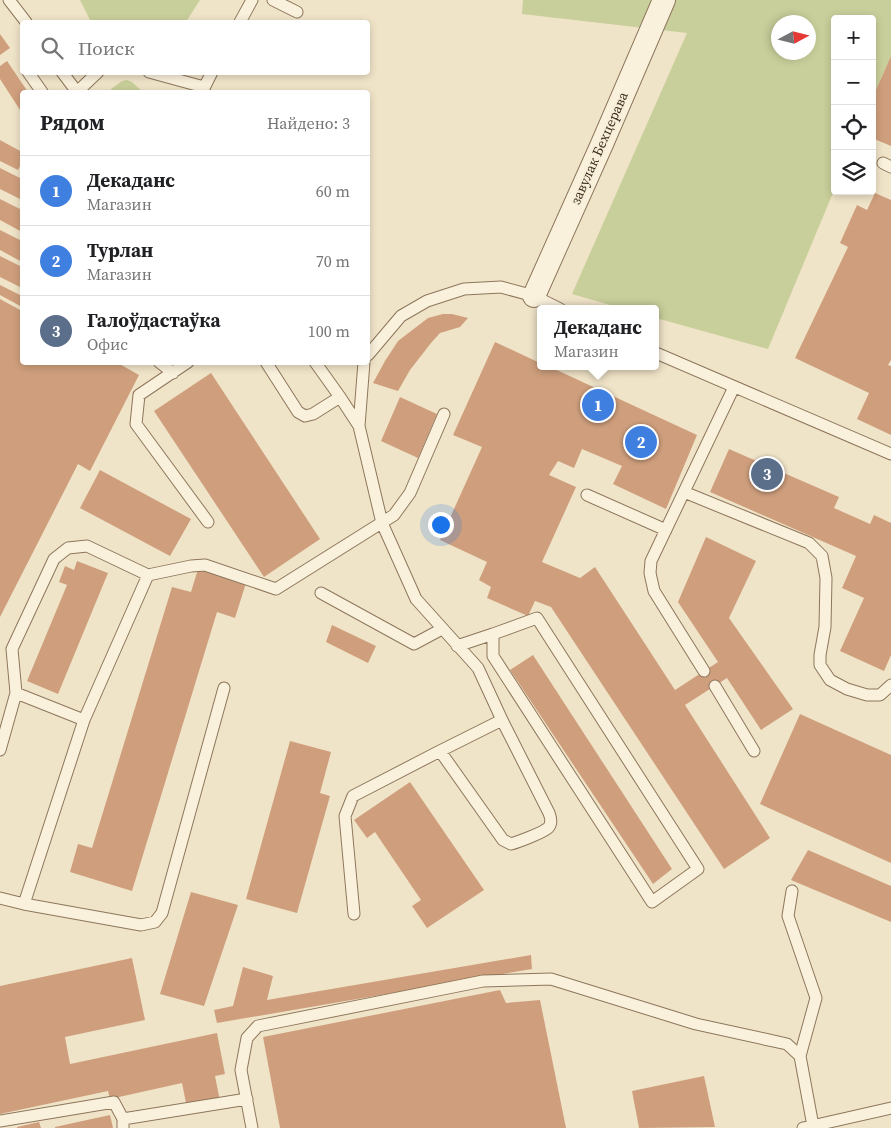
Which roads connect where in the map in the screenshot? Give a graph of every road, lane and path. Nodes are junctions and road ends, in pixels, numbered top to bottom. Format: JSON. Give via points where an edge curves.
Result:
{"nodes":[{"id":1,"x":9,"y":0,"type":"edge"},
{"id":2,"x":252,"y":0,"type":"edge"},
{"id":3,"x":273,"y":0,"type":"edge"},
{"id":4,"x":664,"y":0,"type":"edge"},
{"id":5,"x":298,"y":12,"type":"dead end"},
{"id":6,"x":24,"y":20,"type":"edge"},
{"id":7,"x":241,"y":20,"type":"edge"},
{"id":8,"x":30,"y":75,"type":"edge"},
{"id":9,"x":64,"y":75,"type":"edge"},
{"id":10,"x":95,"y":75,"type":"edge"},
{"id":11,"x":158,"y":75,"type":"edge"},
{"id":12,"x":210,"y":75,"type":"edge"},
{"id":13,"x":41,"y":90,"type":"edge"},
{"id":14,"x":76,"y":90,"type":"edge"},
{"id":15,"x":79,"y":90,"type":"edge"},
{"id":16,"x":203,"y":90,"type":"edge"},
{"id":17,"x":534,"y":296,"type":"junction"},
{"id":18,"x":552,"y":305,"type":"edge"},
{"id":19,"x":370,"y":353,"type":"edge"},
{"id":20,"x":659,"y":354,"type":"edge"},
{"id":21,"x":163,"y":365,"type":"edge"},
{"id":22,"x":184,"y":365,"type":"edge"},
{"id":23,"x":268,"y":365,"type":"edge"},
{"id":24,"x":317,"y":365,"type":"edge"},
{"id":25,"x":364,"y":365,"type":"edge"},
{"id":26,"x":173,"y":373,"type":"junction"},
{"id":27,"x":734,"y":386,"type":"junction"},
{"id":28,"x":340,"y":397,"type":"junction"},
{"id":29,"x":444,"y":414,"type":"dead end"},
{"id":30,"x":359,"y":426,"type":"junction"},
{"id":31,"x":891,"y":454,"type":"edge"},
{"id":32,"x":684,"y":492,"type":"junction"},
{"id":33,"x":587,"y":495,"type":"dead end"},
{"id":34,"x":208,"y":522,"type":"dead end"},
{"id":35,"x":382,"y":523,"type":"junction"},
{"id":36,"x":666,"y":530,"type":"junction"},
{"id":37,"x":148,"y":575,"type":"junction"},
{"id":38,"x":321,"y":593,"type":"dead end"},
{"id":39,"x":442,"y":629,"type":"junction"},
{"id":40,"x":493,"y":634,"type":"junction"},
{"id":41,"x":458,"y":646,"type":"junction"},
{"id":42,"x":704,"y":670,"type":"dead end"},
{"id":43,"x":891,"y":685,"type":"edge"},
{"id":44,"x":715,"y":686,"type":"dead end"},
{"id":45,"x":224,"y":688,"type":"dead end"},
{"id":46,"x":16,"y":693,"type":"junction"},
{"id":47,"x":84,"y":720,"type":"junction"},
{"id":48,"x":502,"y":720,"type":"junction"},
{"id":49,"x":0,"y":750,"type":"edge"},
{"id":50,"x":440,"y":751,"type":"junction"},
{"id":51,"x":754,"y":751,"type":"dead end"},
{"id":52,"x":792,"y":891,"type":"dead end"},
{"id":53,"x":0,"y":898,"type":"edge"},
{"id":54,"x":24,"y":904,"type":"junction"},
{"id":55,"x":354,"y":914,"type":"dead end"},
{"id":56,"x":800,"y":1056,"type":"junction"},
{"id":57,"x":247,"y":1099,"type":"junction"},
{"id":58,"x":891,"y":1108,"type":"edge"},
{"id":59,"x":0,"y":1120,"type":"edge"},
{"id":60,"x":123,"y":1124,"type":"edge"},
{"id":61,"x":808,"y":1127,"type":"edge"},
{"id":62,"x":252,"y":1128,"type":"edge"}],
"edges":[{"from":1,"to":6,"type":"lane"},
{"from":2,"to":7,"type":"lane"},
{"from":3,"to":5,"type":"lane"},
{"from":4,"to":17,"type":"street","name":"завулак Бехцерава"},
{"from":8,"to":13,"type":"lane"},
{"from":9,"to":14,"type":"lane"},
{"from":10,"to":15,"type":"lane"},
{"from":11,"to":16,"type":"lane"},
{"from":12,"to":16,"type":"lane"},
{"from":17,"to":18,"type":"lane"},
{"from":17,"to":19,"type":"lane","via":[[501,288],[464,289],[427,301],[401,316]]},
{"from":20,"to":27,"type":"lane"},
{"from":21,"to":26,"type":"lane"},
{"from":22,"to":26,"type":"lane"},
{"from":23,"to":28,"type":"lane","via":[[298,412],[305,416]]},
{"from":24,"to":28,"type":"lane"},
{"from":25,"to":30,"type":"lane"},
{"from":26,"to":34,"type":"lane","via":[[139,395],[136,424]]},
{"from":27,"to":31,"type":"lane"},
{"from":27,"to":32,"type":"lane"},
{"from":28,"to":30,"type":"lane"},
{"from":29,"to":35,"type":"lane","via":[[410,493],[394,515]]},
{"from":30,"to":35,"type":"lane"},
{"from":32,"to":36,"type":"lane"},
{"from":32,"to":43,"type":"lane","via":[[809,543],[822,556],[826,578],[820,665],[830,680],[847,689],[880,695]]},
{"from":33,"to":36,"type":"lane"},
{"from":35,"to":37,"type":"lane","via":[[276,589],[205,565]]},
{"from":35,"to":39,"type":"lane","via":[[416,600]]},
{"from":36,"to":42,"type":"lane","via":[[650,561],[654,591]]},
{"from":37,"to":46,"type":"lane","via":[[87,546],[68,548],[54,559],[12,649]]},
{"from":37,"to":47,"type":"lane"},
{"from":38,"to":39,"type":"lane","via":[[414,644]]},
{"from":39,"to":41,"type":"lane"},
{"from":40,"to":40,"type":"lane","via":[[537,618],[698,869],[652,902],[493,656]]},
{"from":40,"to":41,"type":"lane"},
{"from":41,"to":48,"type":"lane","via":[[478,668]]},
{"from":44,"to":51,"type":"lane"},
{"from":45,"to":54,"type":"lane","via":[[162,913],[155,922],[141,925]]},
{"from":46,"to":47,"type":"lane"},
{"from":46,"to":49,"type":"lane"},
{"from":47,"to":54,"type":"lane"},
{"from":48,"to":50,"type":"lane"},
{"from":48,"to":50,"type":"lane","via":[[551,820],[548,828],[520,842],[511,844],[503,840]]},
{"from":50,"to":55,"type":"lane","via":[[353,796],[345,816]]},
{"from":52,"to":56,"type":"lane","via":[[788,916],[816,998]]},
{"from":53,"to":54,"type":"lane"},
{"from":56,"to":57,"type":"lane","via":[[787,1044],[696,1024],[551,979],[483,981],[258,1026],[247,1038],[241,1070]]},
{"from":56,"to":61,"type":"lane"},
{"from":57,"to":60,"type":"lane"},
{"from":57,"to":62,"type":"lane"},
{"from":58,"to":61,"type":"lane"},
{"from":59,"to":60,"type":"lane","via":[[114,1102]]}]}
